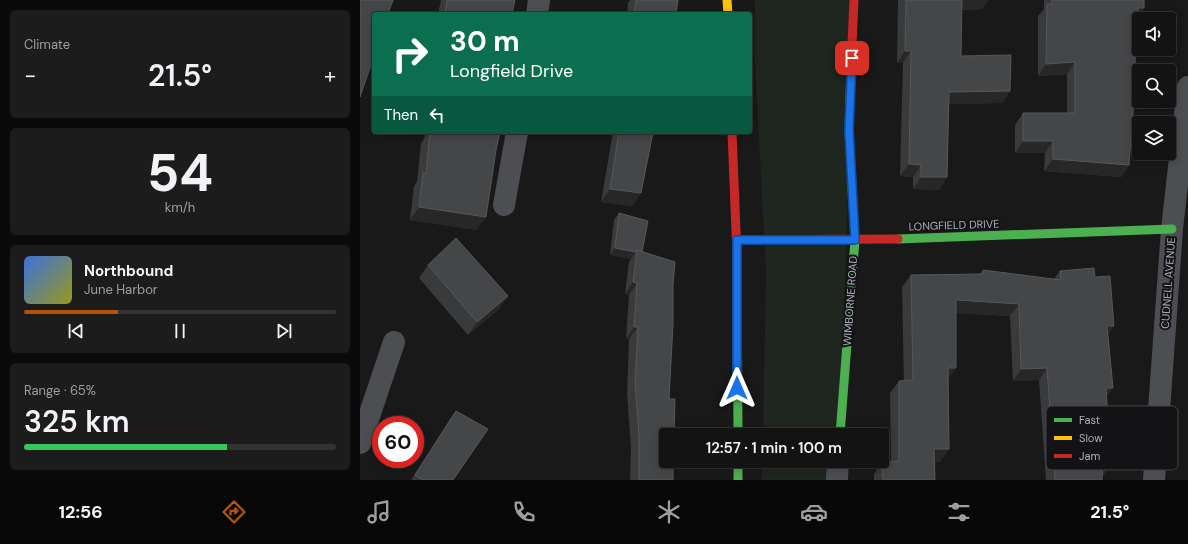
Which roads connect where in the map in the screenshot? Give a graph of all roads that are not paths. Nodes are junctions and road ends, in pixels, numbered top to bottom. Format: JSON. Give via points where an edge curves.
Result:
{"nodes":[{"id":1,"x":539,"y":0,"type":"edge"},
{"id":2,"x":727,"y":0,"type":"edge"},
{"id":3,"x":854,"y":0,"type":"edge"},
{"id":4,"x":537,"y":12,"type":"edge"},
{"id":5,"x":728,"y":12,"type":"edge"},
{"id":6,"x":1188,"y":87,"type":"edge"},
{"id":7,"x":517,"y":134,"type":"edge"},
{"id":8,"x":732,"y":134,"type":"edge"},
{"id":9,"x":504,"y":204,"type":"dead end"},
{"id":10,"x":1172,"y":229,"type":"junction"},
{"id":11,"x":737,"y":240,"type":"junction"},
{"id":12,"x":855,"y":240,"type":"junction"},
{"id":13,"x":394,"y":342,"type":"dead end"},
{"id":14,"x":1159,"y":406,"type":"edge"},
{"id":15,"x":738,"y":428,"type":"edge"},
{"id":16,"x":841,"y":428,"type":"edge"},
{"id":17,"x":360,"y":443,"type":"edge"},
{"id":18,"x":738,"y":468,"type":"edge"},
{"id":19,"x":1155,"y":470,"type":"edge"},
{"id":20,"x":738,"y":480,"type":"edge"},
{"id":21,"x":1154,"y":480,"type":"edge"}],
"edges":[{"from":1,"to":4,"type":"street"},
{"from":2,"to":5,"type":"street"},
{"from":3,"to":12,"type":"street","name":"WIMBORNE ROAD","via":[[849,130]]},
{"from":6,"to":10,"type":"street","name":"CUDNELL AVENUE"},
{"from":7,"to":9,"type":"street"},
{"from":8,"to":11,"type":"street"},
{"from":10,"to":12,"type":"street","name":"LONGFIELD DRIVE"},
{"from":10,"to":14,"type":"street","name":"CUDNELL AVENUE"},
{"from":11,"to":12,"type":"street","name":"LONGFIELD DRIVE"},
{"from":11,"to":15,"type":"street"},
{"from":12,"to":16,"type":"street","name":"WIMBORNE ROAD"},
{"from":13,"to":17,"type":"street"},
{"from":18,"to":20,"type":"street"},
{"from":19,"to":21,"type":"street","name":"CUDNELL AVENUE"}]}
